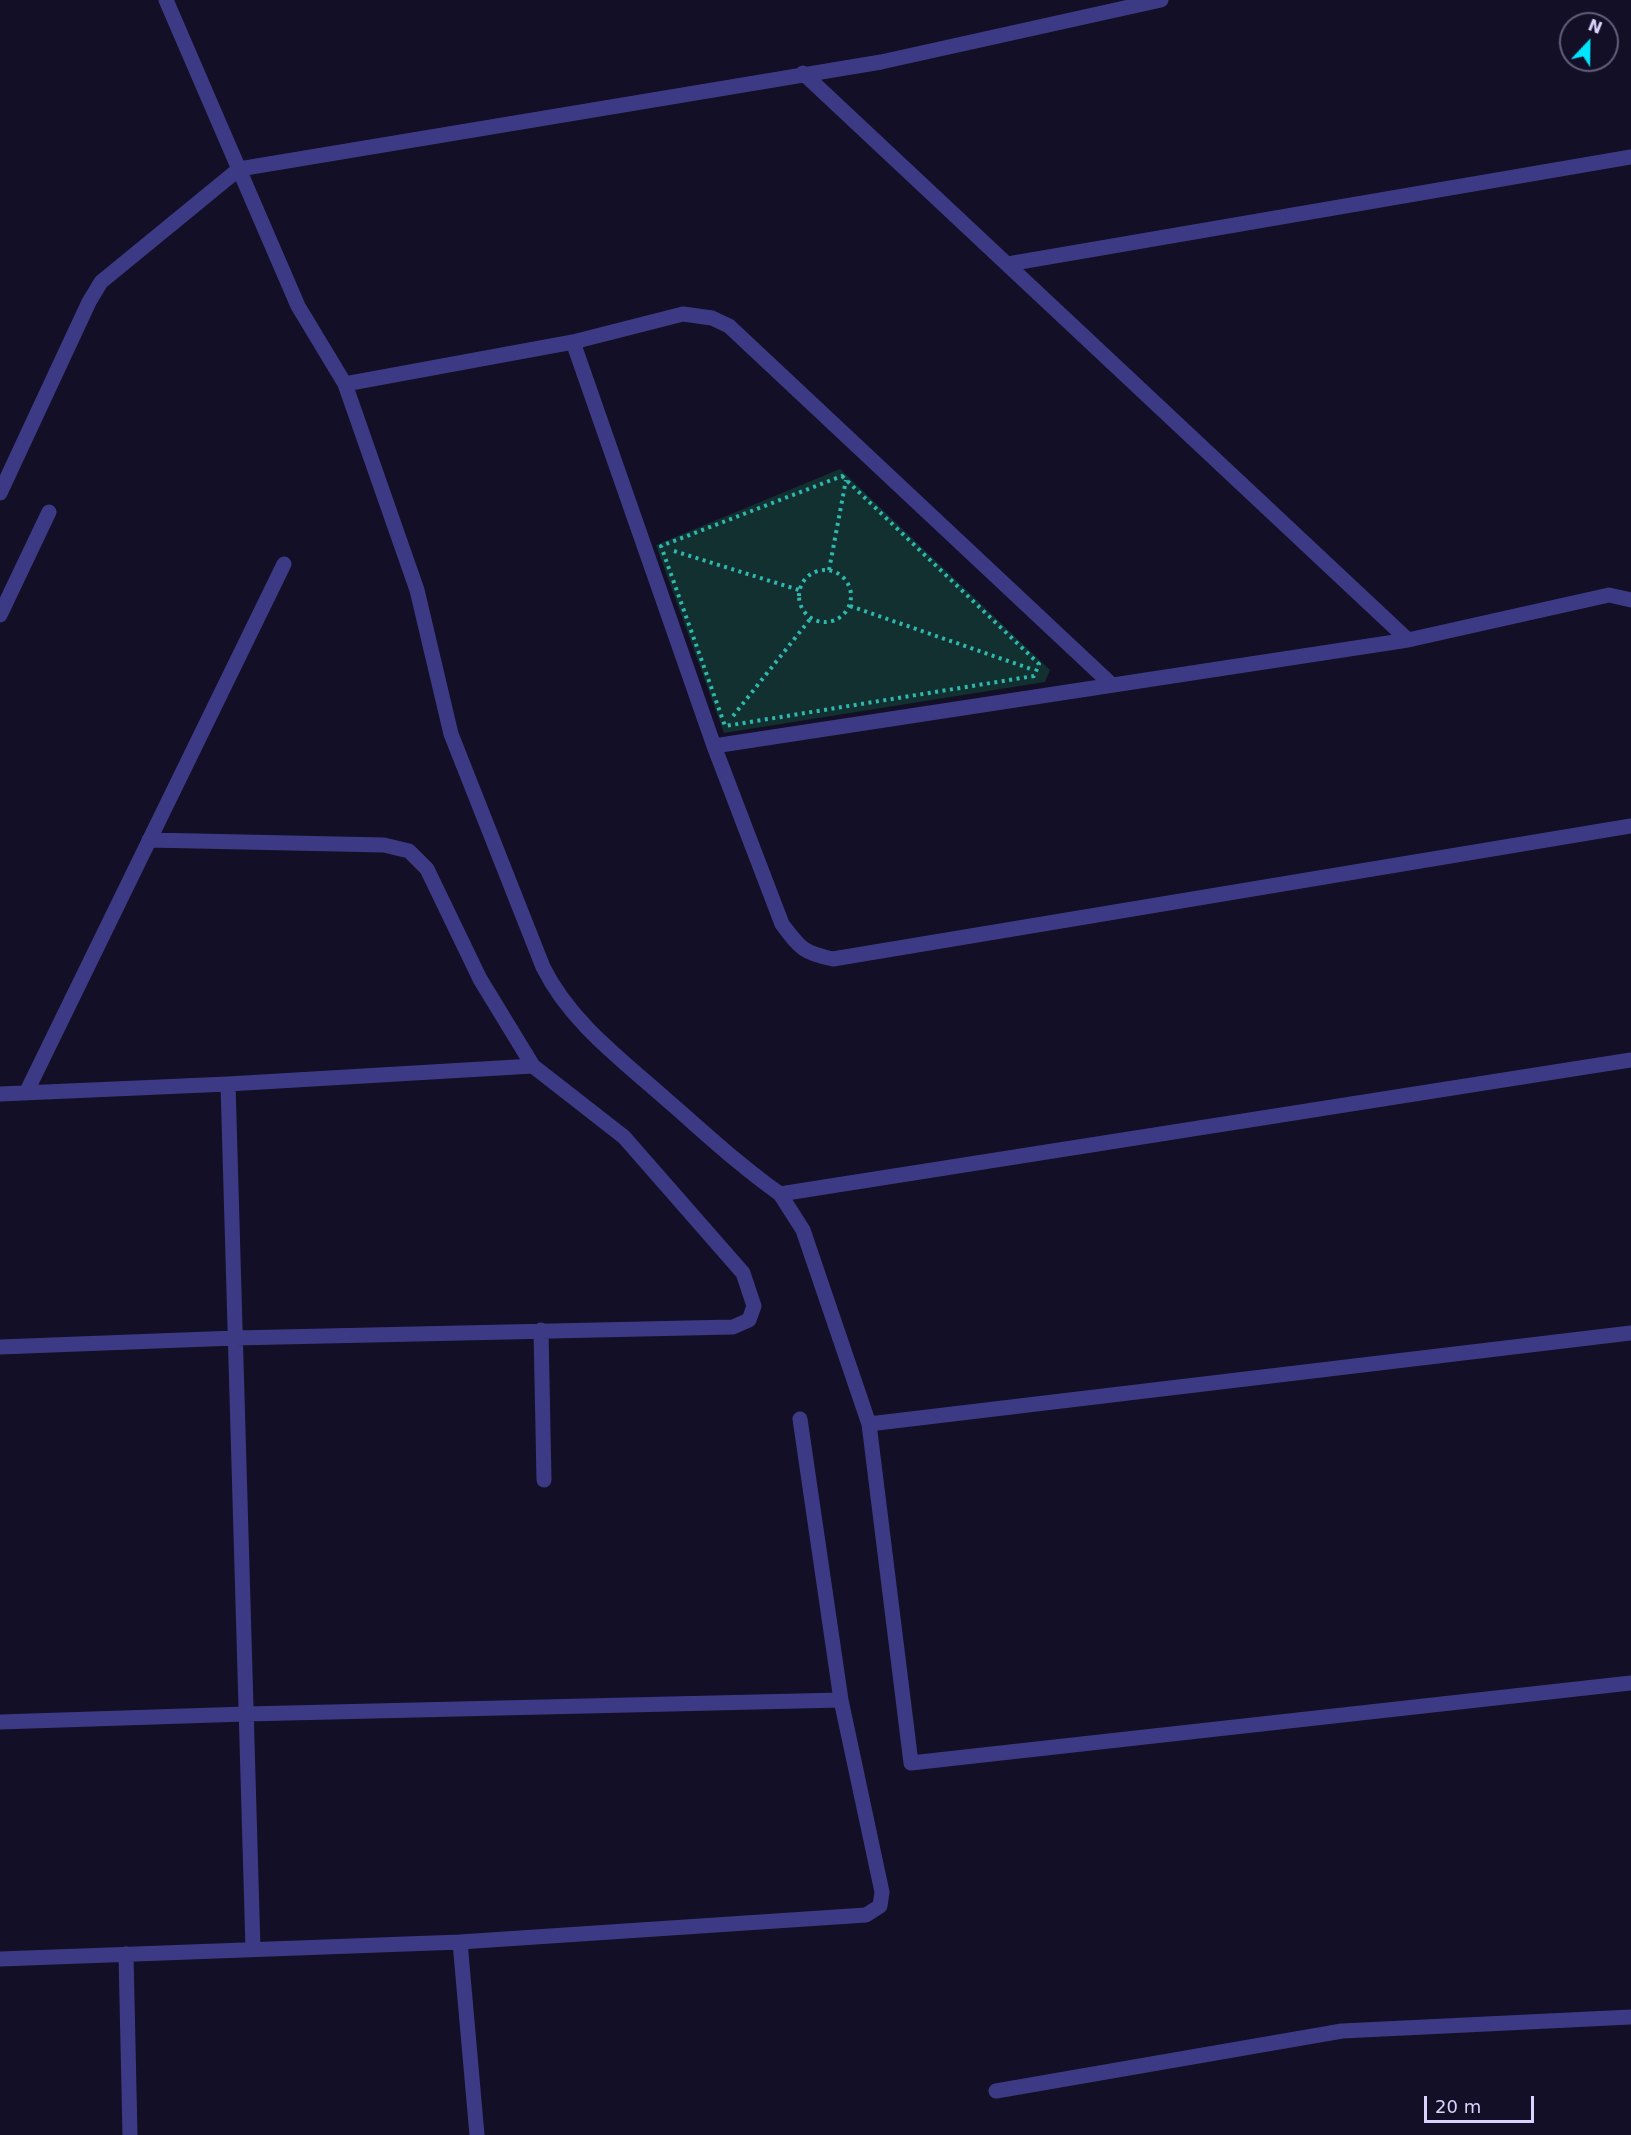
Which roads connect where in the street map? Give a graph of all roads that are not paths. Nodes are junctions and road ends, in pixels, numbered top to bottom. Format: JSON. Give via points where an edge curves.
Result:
{"nodes":[{"id":1,"x":166,"y":0,"type":"edge"},
{"id":2,"x":1161,"y":0,"type":"edge"},
{"id":3,"x":803,"y":73,"type":"junction"},
{"id":4,"x":1631,"y":157,"type":"edge"},
{"id":5,"x":239,"y":169,"type":"junction"},
{"id":6,"x":1008,"y":264,"type":"junction"},
{"id":7,"x":573,"y":342,"type":"junction"},
{"id":8,"x":345,"y":384,"type":"junction"},
{"id":9,"x":0,"y":493,"type":"edge"},
{"id":10,"x":49,"y":512,"type":"dead end"},
{"id":11,"x":284,"y":564,"type":"dead end"},
{"id":12,"x":1631,"y":600,"type":"edge"},
{"id":13,"x":0,"y":615,"type":"edge"},
{"id":14,"x":1408,"y":640,"type":"junction"},
{"id":15,"x":1112,"y":686,"type":"junction"},
{"id":16,"x":714,"y":747,"type":"junction"},
{"id":17,"x":1631,"y":826,"type":"edge"},
{"id":18,"x":149,"y":840,"type":"junction"},
{"id":19,"x":1631,"y":1060,"type":"edge"},
{"id":20,"x":533,"y":1066,"type":"junction"},
{"id":21,"x":228,"y":1084,"type":"junction"},
{"id":22,"x":26,"y":1093,"type":"junction"},
{"id":23,"x":0,"y":1094,"type":"edge"},
{"id":24,"x":780,"y":1194,"type":"junction"},
{"id":25,"x":541,"y":1330,"type":"junction"},
{"id":26,"x":1631,"y":1333,"type":"edge"},
{"id":27,"x":235,"y":1338,"type":"junction"},
{"id":28,"x":0,"y":1347,"type":"edge"},
{"id":29,"x":800,"y":1419,"type":"dead end"},
{"id":30,"x":869,"y":1424,"type":"junction"},
{"id":31,"x":544,"y":1480,"type":"dead end"},
{"id":32,"x":1631,"y":1683,"type":"edge"},
{"id":33,"x":841,"y":1700,"type":"junction"},
{"id":34,"x":246,"y":1714,"type":"junction"},
{"id":35,"x":0,"y":1722,"type":"edge"},
{"id":36,"x":460,"y":1942,"type":"junction"},
{"id":37,"x":253,"y":1950,"type":"junction"},
{"id":38,"x":126,"y":1954,"type":"junction"},
{"id":39,"x":0,"y":1959,"type":"edge"},
{"id":40,"x":1631,"y":2017,"type":"edge"},
{"id":41,"x":996,"y":2091,"type":"dead end"},
{"id":42,"x":130,"y":2135,"type":"edge"},
{"id":43,"x":477,"y":2135,"type":"edge"}],
"edges":[{"from":1,"to":5,"type":"street"},
{"from":2,"to":3,"type":"street","via":[[881,62]]},
{"from":3,"to":5,"type":"street"},
{"from":3,"to":6,"type":"street"},
{"from":4,"to":6,"type":"street"},
{"from":5,"to":8,"type":"street","via":[[298,306]]},
{"from":5,"to":9,"type":"street","via":[[101,282]]},
{"from":6,"to":14,"type":"street"},
{"from":7,"to":8,"type":"street"},
{"from":7,"to":15,"type":"street","via":[[683,314],[712,318],[729,326]]},
{"from":7,"to":16,"type":"street"},
{"from":8,"to":24,"type":"street","via":[[417,590],[451,734],[554,989],[607,1046],[750,1173]]},
{"from":10,"to":13,"type":"street"},
{"from":11,"to":18,"type":"street"},
{"from":12,"to":14,"type":"street","via":[[1609,595]]},
{"from":14,"to":15,"type":"street"},
{"from":15,"to":16,"type":"street"},
{"from":16,"to":17,"type":"street","via":[[782,924],[810,955],[833,959]]},
{"from":18,"to":20,"type":"street","via":[[384,845],[409,851],[428,869],[480,979]]},
{"from":18,"to":22,"type":"street"},
{"from":19,"to":24,"type":"street"},
{"from":20,"to":21,"type":"street"},
{"from":20,"to":25,"type":"street","via":[[624,1137],[743,1273],[754,1306],[748,1320],[734,1327]]},
{"from":21,"to":22,"type":"street"},
{"from":21,"to":27,"type":"street"},
{"from":22,"to":23,"type":"street"},
{"from":24,"to":30,"type":"street","via":[[803,1230]]},
{"from":25,"to":27,"type":"street"},
{"from":25,"to":31,"type":"street"},
{"from":26,"to":30,"type":"street"},
{"from":27,"to":28,"type":"street"},
{"from":27,"to":34,"type":"street"},
{"from":29,"to":33,"type":"street"},
{"from":30,"to":32,"type":"street","via":[[911,1763]]},
{"from":33,"to":34,"type":"street"},
{"from":33,"to":36,"type":"street","via":[[882,1892],[880,1906],[866,1915]]},
{"from":34,"to":35,"type":"street"},
{"from":34,"to":37,"type":"street"},
{"from":36,"to":37,"type":"street"},
{"from":36,"to":43,"type":"street"},
{"from":37,"to":38,"type":"street"},
{"from":38,"to":39,"type":"street"},
{"from":38,"to":42,"type":"street"},
{"from":40,"to":41,"type":"street","via":[[1342,2031]]}]}
